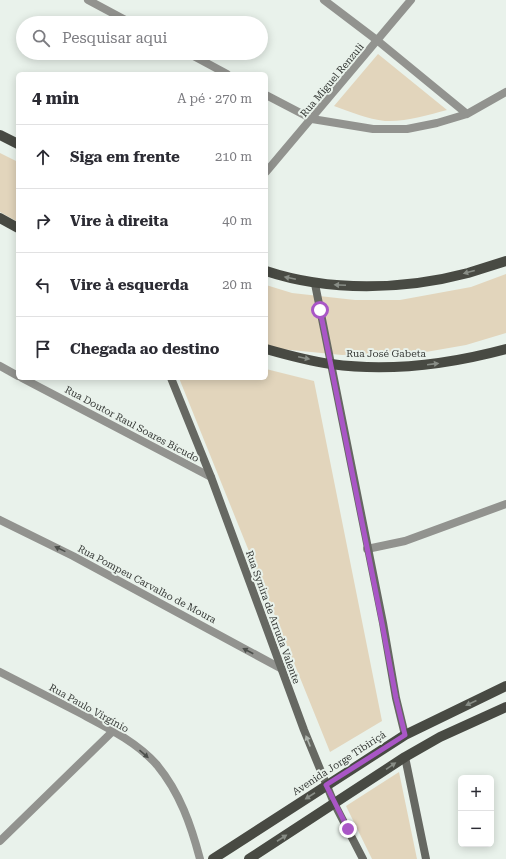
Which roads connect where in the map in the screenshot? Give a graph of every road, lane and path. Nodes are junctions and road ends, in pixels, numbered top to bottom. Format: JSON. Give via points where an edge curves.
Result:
{"nodes":[{"id":1,"x":88,"y":0,"type":"edge"},
{"id":2,"x":324,"y":0,"type":"edge"},
{"id":3,"x":411,"y":0,"type":"edge"},
{"id":4,"x":118,"y":16,"type":"edge"},
{"id":5,"x":378,"y":41,"type":"junction"},
{"id":6,"x":201,"y":60,"type":"edge"},
{"id":7,"x":223,"y":72,"type":"edge"},
{"id":8,"x":506,"y":92,"type":"edge"},
{"id":9,"x":268,"y":96,"type":"edge"},
{"id":10,"x":467,"y":114,"type":"junction"},
{"id":11,"x":312,"y":119,"type":"junction"},
{"id":12,"x":0,"y":135,"type":"edge"},
{"id":13,"x":16,"y":143,"type":"edge"},
{"id":14,"x":268,"y":170,"type":"edge"},
{"id":15,"x":0,"y":218,"type":"edge"},
{"id":16,"x":16,"y":227,"type":"edge"},
{"id":17,"x":506,"y":261,"type":"edge"},
{"id":18,"x":268,"y":273,"type":"edge"},
{"id":19,"x":315,"y":284,"type":"junction"},
{"id":20,"x":268,"y":349,"type":"edge"},
{"id":21,"x":506,"y":349,"type":"edge"},
{"id":22,"x":331,"y":364,"type":"junction"},
{"id":23,"x":0,"y":366,"type":"edge"},
{"id":24,"x":16,"y":375,"type":"edge"},
{"id":25,"x":26,"y":380,"type":"edge"},
{"id":26,"x":172,"y":380,"type":"edge"},
{"id":27,"x":211,"y":477,"type":"junction"},
{"id":28,"x":506,"y":504,"type":"edge"},
{"id":29,"x":0,"y":520,"type":"edge"},
{"id":30,"x":367,"y":549,"type":"junction"},
{"id":31,"x":282,"y":669,"type":"junction"},
{"id":32,"x":0,"y":672,"type":"edge"},
{"id":33,"x":506,"y":686,"type":"edge"},
{"id":34,"x":506,"y":707,"type":"edge"},
{"id":35,"x":113,"y":731,"type":"junction"},
{"id":36,"x":405,"y":735,"type":"junction"},
{"id":37,"x":404,"y":757,"type":"junction"},
{"id":38,"x":326,"y":785,"type":"junction"},
{"id":39,"x":334,"y":803,"type":"junction"},
{"id":40,"x":0,"y":842,"type":"edge"},
{"id":41,"x":200,"y":859,"type":"edge"},
{"id":42,"x":213,"y":859,"type":"edge"},
{"id":43,"x":250,"y":859,"type":"edge"},
{"id":44,"x":363,"y":859,"type":"edge"},
{"id":45,"x":426,"y":859,"type":"edge"}],
"edges":[{"from":1,"to":4,"type":"street"},
{"from":2,"to":5,"type":"street"},
{"from":3,"to":5,"type":"street","name":"Rua Miguel Renzuli"},
{"from":5,"to":10,"type":"street"},
{"from":5,"to":11,"type":"street","name":"Rua Miguel Renzuli"},
{"from":6,"to":7,"type":"street"},
{"from":8,"to":10,"type":"street"},
{"from":9,"to":11,"type":"street"},
{"from":10,"to":11,"type":"street","via":[[407,129],[373,129]]},
{"from":11,"to":14,"type":"street","name":"Rua Miguel Renzuli"},
{"from":12,"to":13,"type":"main road"},
{"from":15,"to":16,"type":"main road"},
{"from":17,"to":19,"type":"main road","one_way":true,"via":[[467,273],[418,283],[360,286]]},
{"from":19,"to":18,"type":"main road","one_way":true},
{"from":19,"to":22,"type":"street"},
{"from":20,"to":22,"type":"main road","name":"Rua José Gabeta","one_way":true},
{"from":22,"to":21,"type":"main road","name":"Rua José Gabeta","one_way":true,"via":[[377,367],[431,364],[474,358]]},
{"from":22,"to":30,"type":"street"},
{"from":23,"to":24,"type":"street"},
{"from":25,"to":27,"type":"street","name":"Rua Doutor Raul Soares Bicudo"},
{"from":26,"to":27,"type":"street","name":"Rua Synira de Arruda Valente"},
{"from":27,"to":31,"type":"street","name":"Rua Synira de Arruda Valente"},
{"from":28,"to":30,"type":"street","via":[[405,541]]},
{"from":31,"to":29,"type":"street","name":"Rua Pompeu Carvalho de Moura","one_way":true,"via":[[73,556]]},
{"from":30,"to":36,"type":"street"},
{"from":38,"to":31,"type":"street","name":"Rua Synira de Arruda Valente","one_way":true},
{"from":32,"to":35,"type":"street","name":"Rua Paulo Virgínio"},
{"from":33,"to":36,"type":"main road","name":"Avenida Jorge Tibiriçá","one_way":true},
{"from":34,"to":37,"type":"main road","via":[[440,737]]},
{"from":35,"to":40,"type":"street"},
{"from":35,"to":41,"type":"street","name":"Rua Paulo Virgínio","one_way":true,"via":[[156,764],[171,784],[191,825]]},
{"from":36,"to":38,"type":"main road","name":"Avenida Jorge Tibiriçá"},
{"from":39,"to":37,"type":"main road","one_way":true},
{"from":37,"to":45,"type":"street"},
{"from":38,"to":39,"type":"street","name":"Rua Synira de Arruda Valente"},
{"from":38,"to":42,"type":"main road","name":"Avenida Jorge Tibiriçá","one_way":true},
{"from":43,"to":39,"type":"main road","one_way":true},
{"from":39,"to":44,"type":"street","name":"Rua Synira de Arruda Valente"}]}
